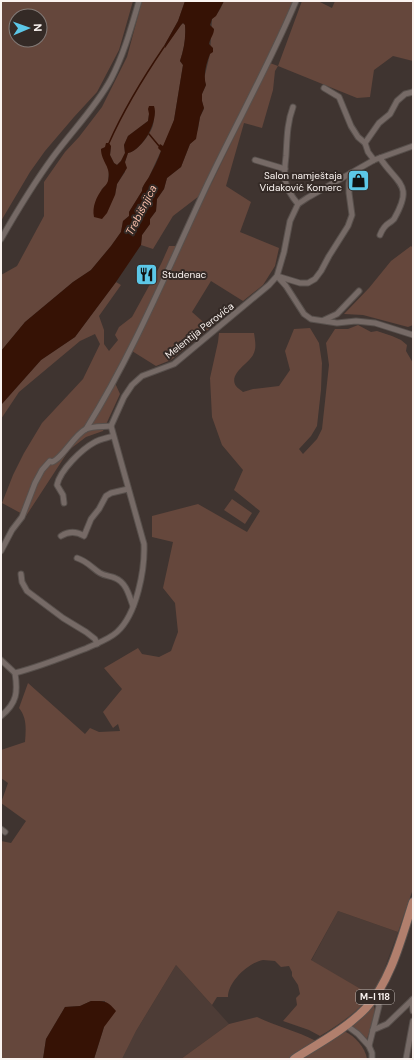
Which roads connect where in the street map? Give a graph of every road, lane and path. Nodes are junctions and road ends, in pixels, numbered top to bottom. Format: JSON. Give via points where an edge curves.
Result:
{"nodes":[{"id":1,"x":139,"y":1,"type":"edge"},
{"id":2,"x":296,"y":1,"type":"edge"},
{"id":3,"x":324,"y":88,"type":"dead end"},
{"id":4,"x":413,"y":92,"type":"edge"},
{"id":5,"x":293,"y":107,"type":"dead end"},
{"id":6,"x":365,"y":143,"type":"junction"},
{"id":7,"x":413,"y":146,"type":"edge"},
{"id":8,"x":380,"y":158,"type":"junction"},
{"id":9,"x":255,"y":160,"type":"dead end"},
{"id":10,"x":374,"y":160,"type":"junction"},
{"id":11,"x":285,"y":169,"type":"junction"},
{"id":12,"x":350,"y":174,"type":"junction"},
{"id":13,"x":298,"y":204,"type":"junction"},
{"id":14,"x":380,"y":236,"type":"dead end"},
{"id":15,"x":1,"y":240,"type":"edge"},
{"id":16,"x":277,"y":276,"type":"junction"},
{"id":17,"x":359,"y":291,"type":"dead end"},
{"id":18,"x":323,"y":320,"type":"junction"},
{"id":19,"x":413,"y":335,"type":"edge"},
{"id":20,"x":111,"y":426,"type":"junction"},
{"id":21,"x":86,"y":429,"type":"junction"},
{"id":22,"x":113,"y":436,"type":"junction"},
{"id":23,"x":128,"y":489,"type":"junction"},
{"id":24,"x":64,"y":503,"type":"dead end"},
{"id":25,"x":61,"y":536,"type":"dead end"},
{"id":26,"x":1,"y":551,"type":"edge"},
{"id":27,"x":77,"y":558,"type":"dead end"},
{"id":28,"x":21,"y":574,"type":"dead end"},
{"id":29,"x":133,"y":607,"type":"junction"},
{"id":30,"x":96,"y":644,"type":"junction"},
{"id":31,"x":1,"y":660,"type":"edge"},
{"id":32,"x":15,"y":672,"type":"junction"},
{"id":33,"x":1,"y":716,"type":"edge"},
{"id":34,"x":413,"y":902,"type":"edge"},
{"id":35,"x":375,"y":998,"type":"junction"},
{"id":36,"x":412,"y":1000,"type":"edge"},
{"id":37,"x":413,"y":1011,"type":"edge"},
{"id":38,"x":413,"y":1021,"type":"edge"},
{"id":39,"x":346,"y":1025,"type":"junction"},
{"id":40,"x":373,"y":1030,"type":"junction"},
{"id":41,"x":369,"y":1046,"type":"junction"},
{"id":42,"x":294,"y":1059,"type":"edge"},
{"id":43,"x":372,"y":1059,"type":"edge"},
{"id":44,"x":406,"y":1059,"type":"edge"}],
"edges":[{"from":1,"to":15,"type":"street","via":[[123,55],[111,79],[100,98],[52,158]]},
{"from":2,"to":21,"type":"street","via":[[120,371]]},
{"from":3,"to":6,"type":"street","via":[[339,97],[351,126]]},
{"from":4,"to":6,"type":"street","via":[[405,94],[397,101],[390,114],[379,123]]},
{"from":5,"to":11,"type":"street","via":[[289,119]]},
{"from":6,"to":10,"type":"street"},
{"from":7,"to":8,"type":"street"},
{"from":8,"to":10,"type":"street"},
{"from":8,"to":14,"type":"street","via":[[400,181],[405,195],[393,221],[383,227]]},
{"from":9,"to":11,"type":"street"},
{"from":10,"to":12,"type":"street"},
{"from":11,"to":13,"type":"street","via":[[285,181],[289,192]]},
{"from":12,"to":13,"type":"street"},
{"from":12,"to":16,"type":"street","via":[[352,215],[321,271],[308,283]]},
{"from":13,"to":16,"type":"street","name":"Melentija Perovića","via":[[290,221]]},
{"from":16,"to":18,"type":"street","via":[[304,314],[311,319]]},
{"from":16,"to":20,"type":"street","name":"Melentija Perovića","via":[[253,300],[174,364],[142,376],[132,385]]},
{"from":17,"to":18,"type":"street","via":[[337,314]]},
{"from":18,"to":19,"type":"street","via":[[337,323],[375,323]]},
{"from":20,"to":21,"type":"street"},
{"from":20,"to":22,"type":"street"},
{"from":21,"to":26,"type":"street","via":[[66,447],[56,461],[50,460],[42,470],[22,517]]},
{"from":22,"to":23,"type":"street"},
{"from":22,"to":24,"type":"street","via":[[100,439],[86,448],[59,479],[57,485]]},
{"from":23,"to":25,"type":"street","via":[[106,496],[91,519],[84,536],[78,532]]},
{"from":23,"to":29,"type":"street","via":[[144,544],[144,564]]},
{"from":27,"to":29,"type":"street","via":[[84,560],[101,574],[123,583]]},
{"from":28,"to":30,"type":"street","via":[[27,591],[86,632]]},
{"from":29,"to":30,"type":"street","via":[[126,622],[117,632]]},
{"from":30,"to":32,"type":"street"},
{"from":31,"to":32,"type":"street"},
{"from":32,"to":33,"type":"street","via":[[16,695],[7,712]]},
{"from":34,"to":35,"type":"main road","number":"M-I 118","via":[[393,961]]},
{"from":35,"to":39,"type":"main road","number":"M-I 118"},
{"from":35,"to":40,"type":"street","via":[[378,1006]]},
{"from":36,"to":37,"type":"street"},
{"from":36,"to":40,"type":"street","via":[[387,1024]]},
{"from":38,"to":44,"type":"street"},
{"from":39,"to":41,"type":"street"},
{"from":39,"to":42,"type":"main road","number":"M-I 118"},
{"from":40,"to":41,"type":"street"},
{"from":41,"to":43,"type":"street"}]}
